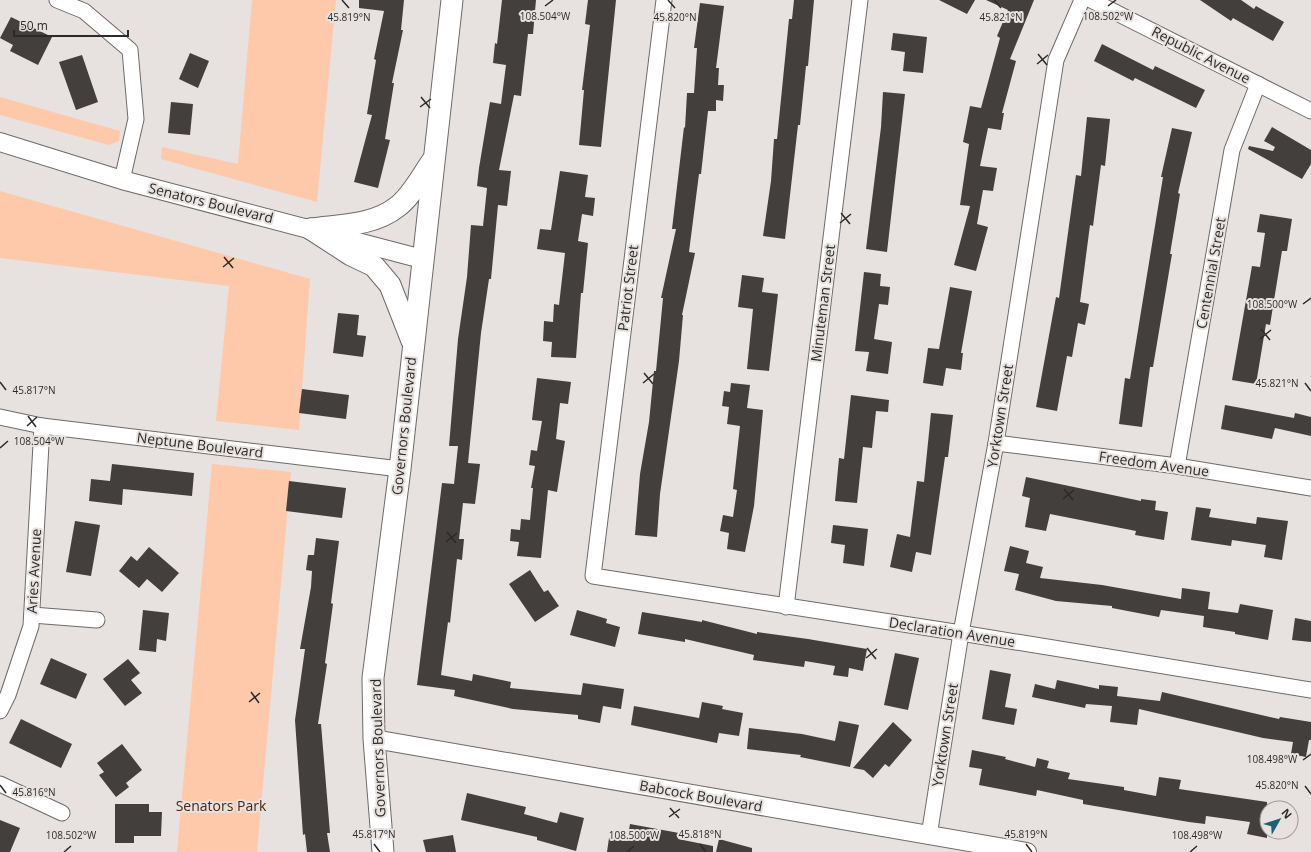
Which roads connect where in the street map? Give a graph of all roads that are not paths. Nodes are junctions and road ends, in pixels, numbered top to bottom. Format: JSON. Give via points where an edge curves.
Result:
{"nodes":[{"id":1,"x":57,"y":0,"type":"edge"},
{"id":2,"x":452,"y":0,"type":"edge"},
{"id":3,"x":664,"y":0,"type":"edge"},
{"id":4,"x":860,"y":0,"type":"edge"},
{"id":5,"x":1082,"y":0,"type":"edge"},
{"id":6,"x":1091,"y":0,"type":"edge"},
{"id":7,"x":1258,"y":84,"type":"junction"},
{"id":8,"x":1311,"y":111,"type":"edge"},
{"id":9,"x":0,"y":142,"type":"edge"},
{"id":10,"x":434,"y":159,"type":"junction"},
{"id":11,"x":122,"y":180,"type":"junction"},
{"id":12,"x":311,"y":228,"type":"junction"},
{"id":13,"x":422,"y":259,"type":"junction"},
{"id":14,"x":413,"y":343,"type":"junction"},
{"id":15,"x":0,"y":417,"type":"edge"},
{"id":16,"x":42,"y":426,"type":"junction"},
{"id":17,"x":996,"y":443,"type":"junction"},
{"id":18,"x":1177,"y":466,"type":"junction"},
{"id":19,"x":400,"y":469,"type":"junction"},
{"id":20,"x":1311,"y":488,"type":"edge"},
{"id":21,"x":592,"y":576,"type":"joint"},
{"id":22,"x":786,"y":607,"type":"junction"},
{"id":23,"x":32,"y":615,"type":"junction"},
{"id":24,"x":97,"y":620,"type":"dead end"},
{"id":25,"x":961,"y":633,"type":"junction"},
{"id":26,"x":1311,"y":690,"type":"edge"},
{"id":27,"x":0,"y":711,"type":"edge"},
{"id":28,"x":374,"y":739,"type":"junction"},
{"id":29,"x":0,"y":784,"type":"edge"},
{"id":30,"x":62,"y":813,"type":"dead end"},
{"id":31,"x":928,"y":836,"type":"junction"},
{"id":32,"x":383,"y":852,"type":"edge"},
{"id":33,"x":1027,"y":852,"type":"edge"}],
"edges":[{"from":1,"to":11,"type":"street","via":[[84,11],[130,50],[136,119]]},
{"from":2,"to":10,"type":"main road","name":"Governors Boulevard"},
{"from":3,"to":21,"type":"street","name":"Patriot Street"},
{"from":4,"to":22,"type":"street","name":"Minuteman Street"},
{"from":5,"to":17,"type":"street","name":"Yorktown Street","via":[[1056,60]]},
{"from":6,"to":7,"type":"street","name":"Republic Avenue"},
{"from":7,"to":8,"type":"street","name":"Republic Avenue"},
{"from":7,"to":18,"type":"street","name":"Centennial Street","via":[[1232,150]]},
{"from":9,"to":11,"type":"street","name":"Senators Boulevard"},
{"from":10,"to":12,"type":"main road","via":[[398,207],[381,217],[362,223]]},
{"from":10,"to":13,"type":"main road","name":"Governors Boulevard"},
{"from":11,"to":12,"type":"street","name":"Senators Boulevard"},
{"from":12,"to":13,"type":"street","name":"Senators Boulevard"},
{"from":12,"to":14,"type":"main road","via":[[351,255],[374,266],[390,286]]},
{"from":13,"to":14,"type":"main road","name":"Governors Boulevard"},
{"from":14,"to":19,"type":"main road","name":"Governors Boulevard"},
{"from":15,"to":16,"type":"street","name":"Neptune Boulevard"},
{"from":16,"to":19,"type":"street","name":"Neptune Boulevard"},
{"from":16,"to":23,"type":"street","name":"Aries Avenue"},
{"from":17,"to":18,"type":"street","name":"Freedom Avenue"},
{"from":17,"to":25,"type":"street","name":"Yorktown Street"},
{"from":18,"to":20,"type":"street","name":"Freedom Avenue"},
{"from":19,"to":28,"type":"main road","name":"Governors Boulevard","via":[[374,678]]},
{"from":21,"to":22,"type":"street","name":"Declaration Avenue"},
{"from":22,"to":25,"type":"street","name":"Declaration Avenue"},
{"from":23,"to":24,"type":"street"},
{"from":23,"to":27,"type":"street","name":"Aries Avenue","via":[[31,626],[13,682]]},
{"from":25,"to":26,"type":"street","name":"Declaration Avenue"},
{"from":25,"to":31,"type":"street","name":"Yorktown Street"},
{"from":28,"to":31,"type":"street","name":"Babcock Boulevard"},
{"from":28,"to":32,"type":"main road","name":"Governors Boulevard"},
{"from":29,"to":30,"type":"street"},
{"from":31,"to":33,"type":"street","name":"Babcock Boulevard"}]}
